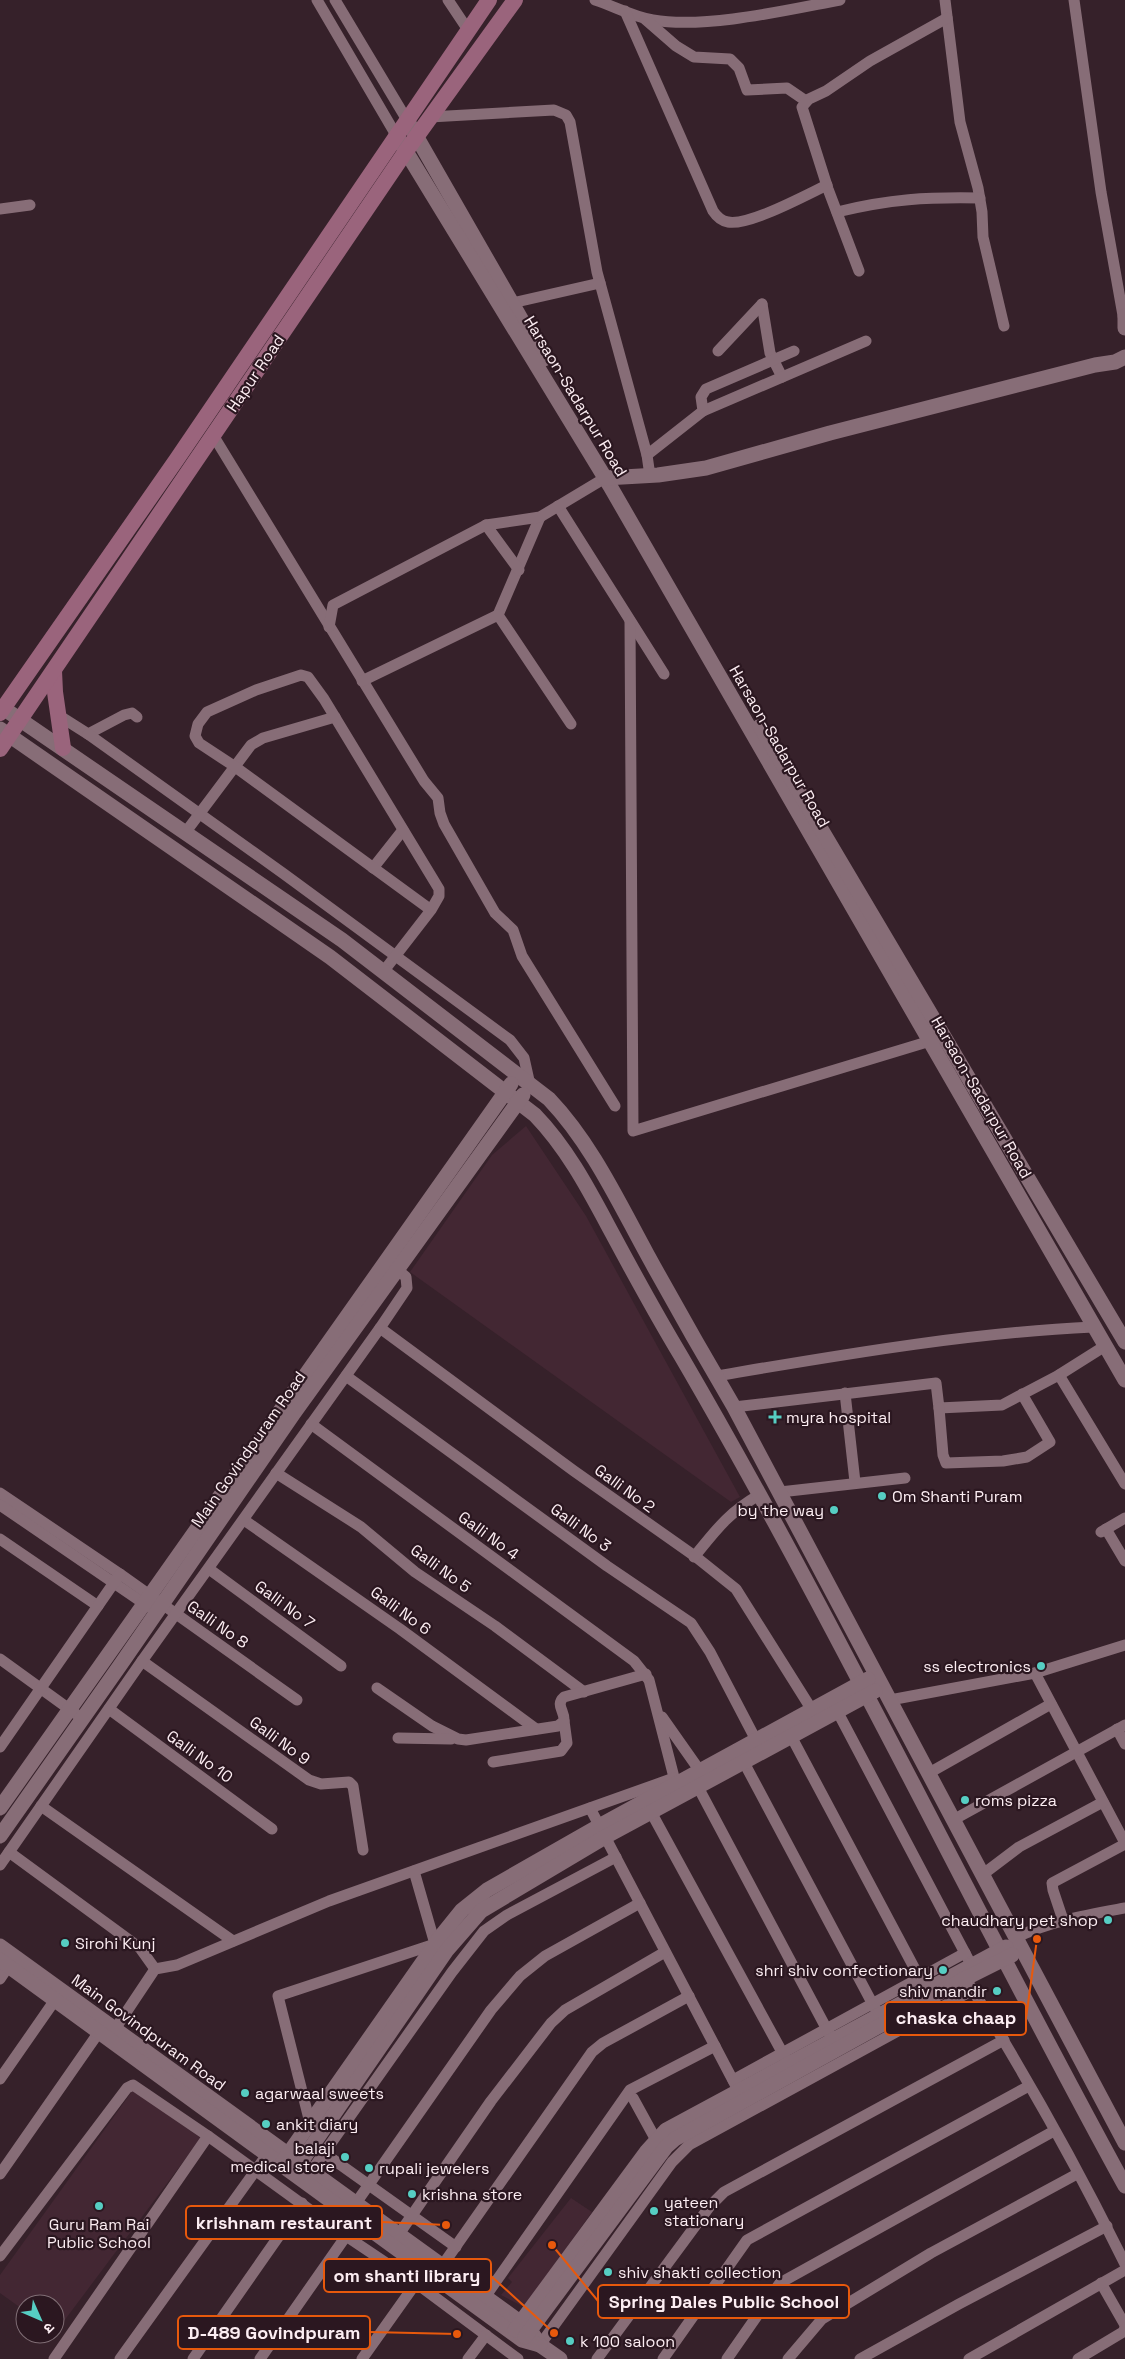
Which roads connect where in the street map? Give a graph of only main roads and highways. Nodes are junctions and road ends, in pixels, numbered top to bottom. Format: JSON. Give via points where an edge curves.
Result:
{"nodes":[{"id":1,"x":490,"y":0,"type":"edge"},
{"id":2,"x":515,"y":0,"type":"edge"},
{"id":3,"x":54,"y":670,"type":"junction"},
{"id":4,"x":2,"y":711,"type":"edge"},
{"id":5,"x":3,"y":738,"type":"edge"},
{"id":6,"x":64,"y":748,"type":"road end"}],
"edges":[{"from":1,"to":4,"type":"main road","name":"Hapur Road"},
{"from":2,"to":3,"type":"main road","name":"Hapur Road","via":[[416,136]]},
{"from":3,"to":5,"type":"main road","name":"Hapur Road","via":[[21,720]]},
{"from":3,"to":6,"type":"main road"}]}
